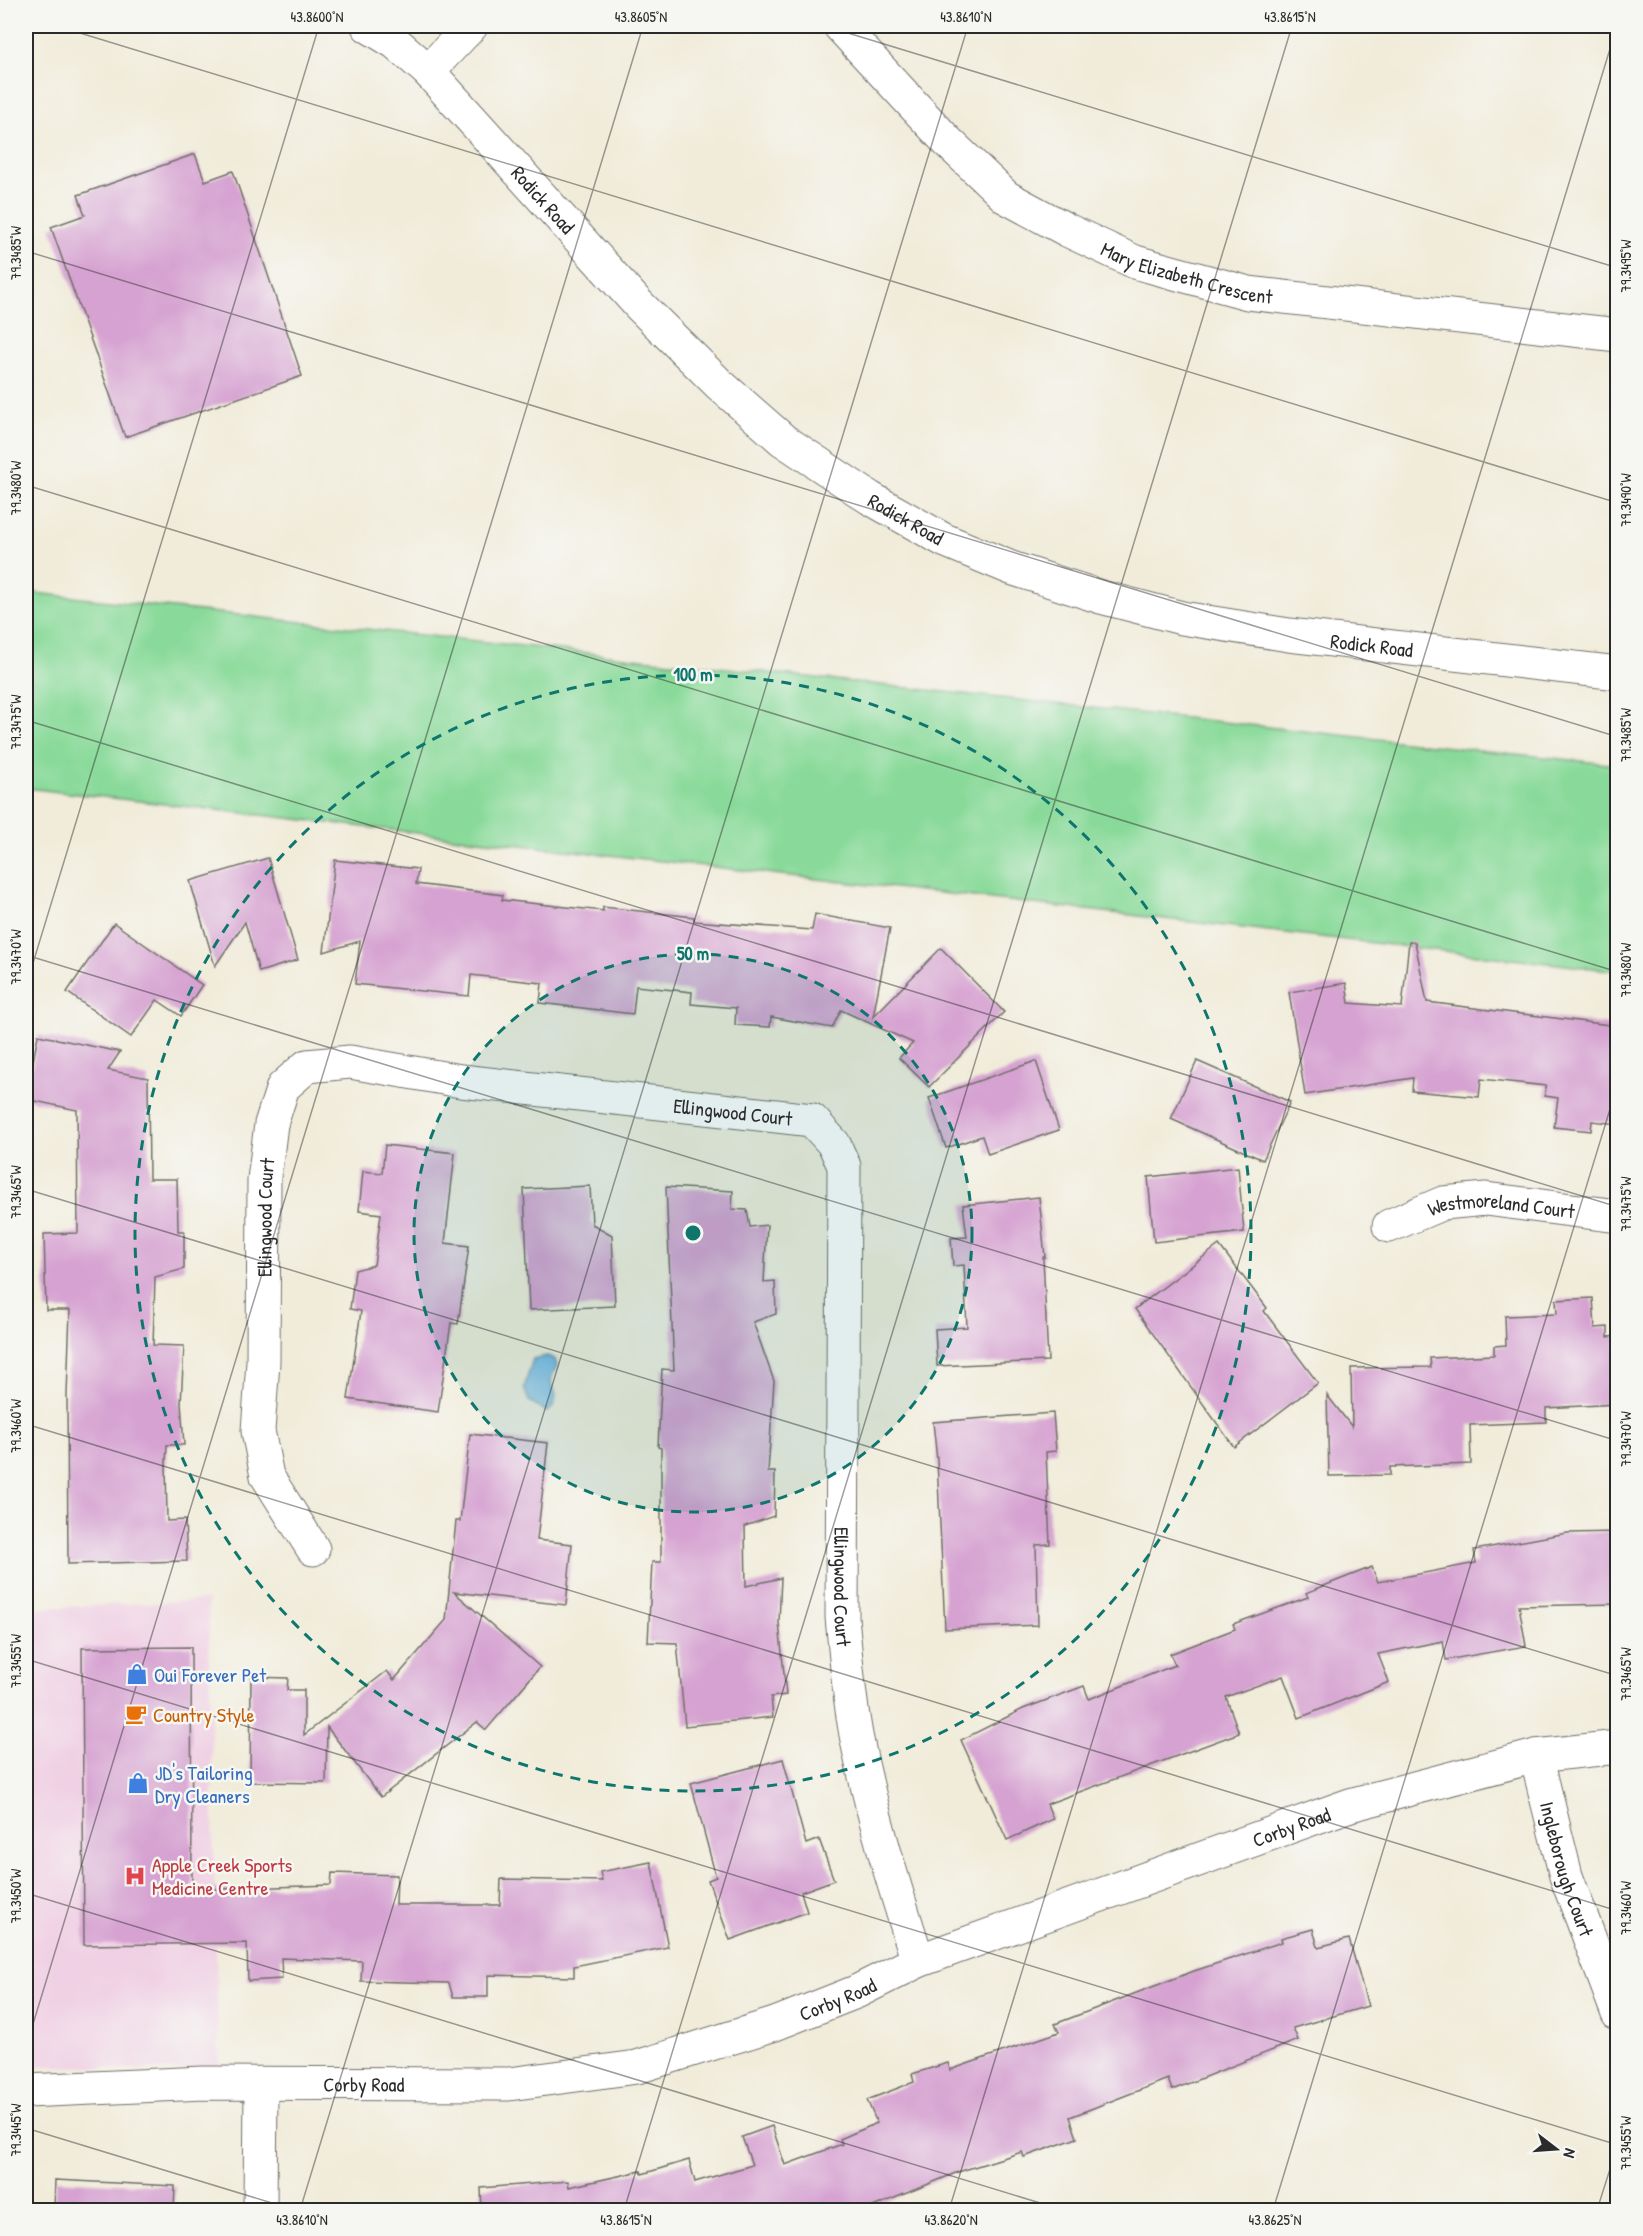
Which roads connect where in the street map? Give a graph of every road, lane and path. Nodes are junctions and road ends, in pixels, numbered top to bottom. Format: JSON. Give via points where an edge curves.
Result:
{"nodes":[{"id":1,"x":368,"y":26,"type":"edge"},
{"id":2,"x":471,"y":26,"type":"edge"},
{"id":3,"x":840,"y":26,"type":"edge"},
{"id":4,"x":428,"y":71,"type":"junction"},
{"id":5,"x":1617,"y":335,"type":"edge"},
{"id":6,"x":1617,"y":673,"type":"edge"},
{"id":7,"x":1617,"y":1216,"type":"edge"},
{"id":8,"x":1389,"y":1226,"type":"dead end"},
{"id":9,"x":313,"y":1550,"type":"dead end"},
{"id":10,"x":1617,"y":1747,"type":"edge"},
{"id":11,"x":1536,"y":1756,"type":"junction"},
{"id":12,"x":918,"y":1961,"type":"junction"},
{"id":13,"x":1617,"y":2014,"type":"edge"},
{"id":14,"x":261,"y":2085,"type":"junction"},
{"id":15,"x":26,"y":2091,"type":"edge"},
{"id":16,"x":260,"y":2211,"type":"edge"}],
"edges":[{"from":1,"to":4,"type":"street","name":"Rodick Road","via":[[396,43]]},
{"from":2,"to":4,"type":"street"},
{"from":3,"to":5,"type":"street","name":"Mary Elizabeth Crescent","via":[[946,140],[1006,197],[1135,262],[1248,292]]},
{"from":4,"to":6,"type":"street","name":"Rodick Road","via":[[639,305],[719,384],[783,440],[870,498],[944,540],[1022,572],[1182,618],[1289,635]]},
{"from":7,"to":8,"type":"street","name":"Westmoreland Court","via":[[1486,1199],[1443,1203]]},
{"from":9,"to":12,"type":"street","name":"Ellingwood Court","via":[[267,1476],[258,1431],[263,1362],[264,1180],[271,1124],[283,1087],[307,1066],[350,1062],[461,1081],[812,1120],[834,1144],[844,1166],[842,1617],[847,1665],[871,1802]]},
{"from":10,"to":11,"type":"street","name":"Corby Road"},
{"from":11,"to":12,"type":"street","name":"Corby Road","via":[[1350,1805]]},
{"from":11,"to":13,"type":"street","name":"Ingleborough Court","via":[[1566,1876]]},
{"from":12,"to":14,"type":"street","name":"Corby Road","via":[[856,1992],[775,2024],[638,2067],[508,2084]]},
{"from":14,"to":15,"type":"street","name":"Corby Road","via":[[204,2083]]},
{"from":14,"to":16,"type":"street"}]}
